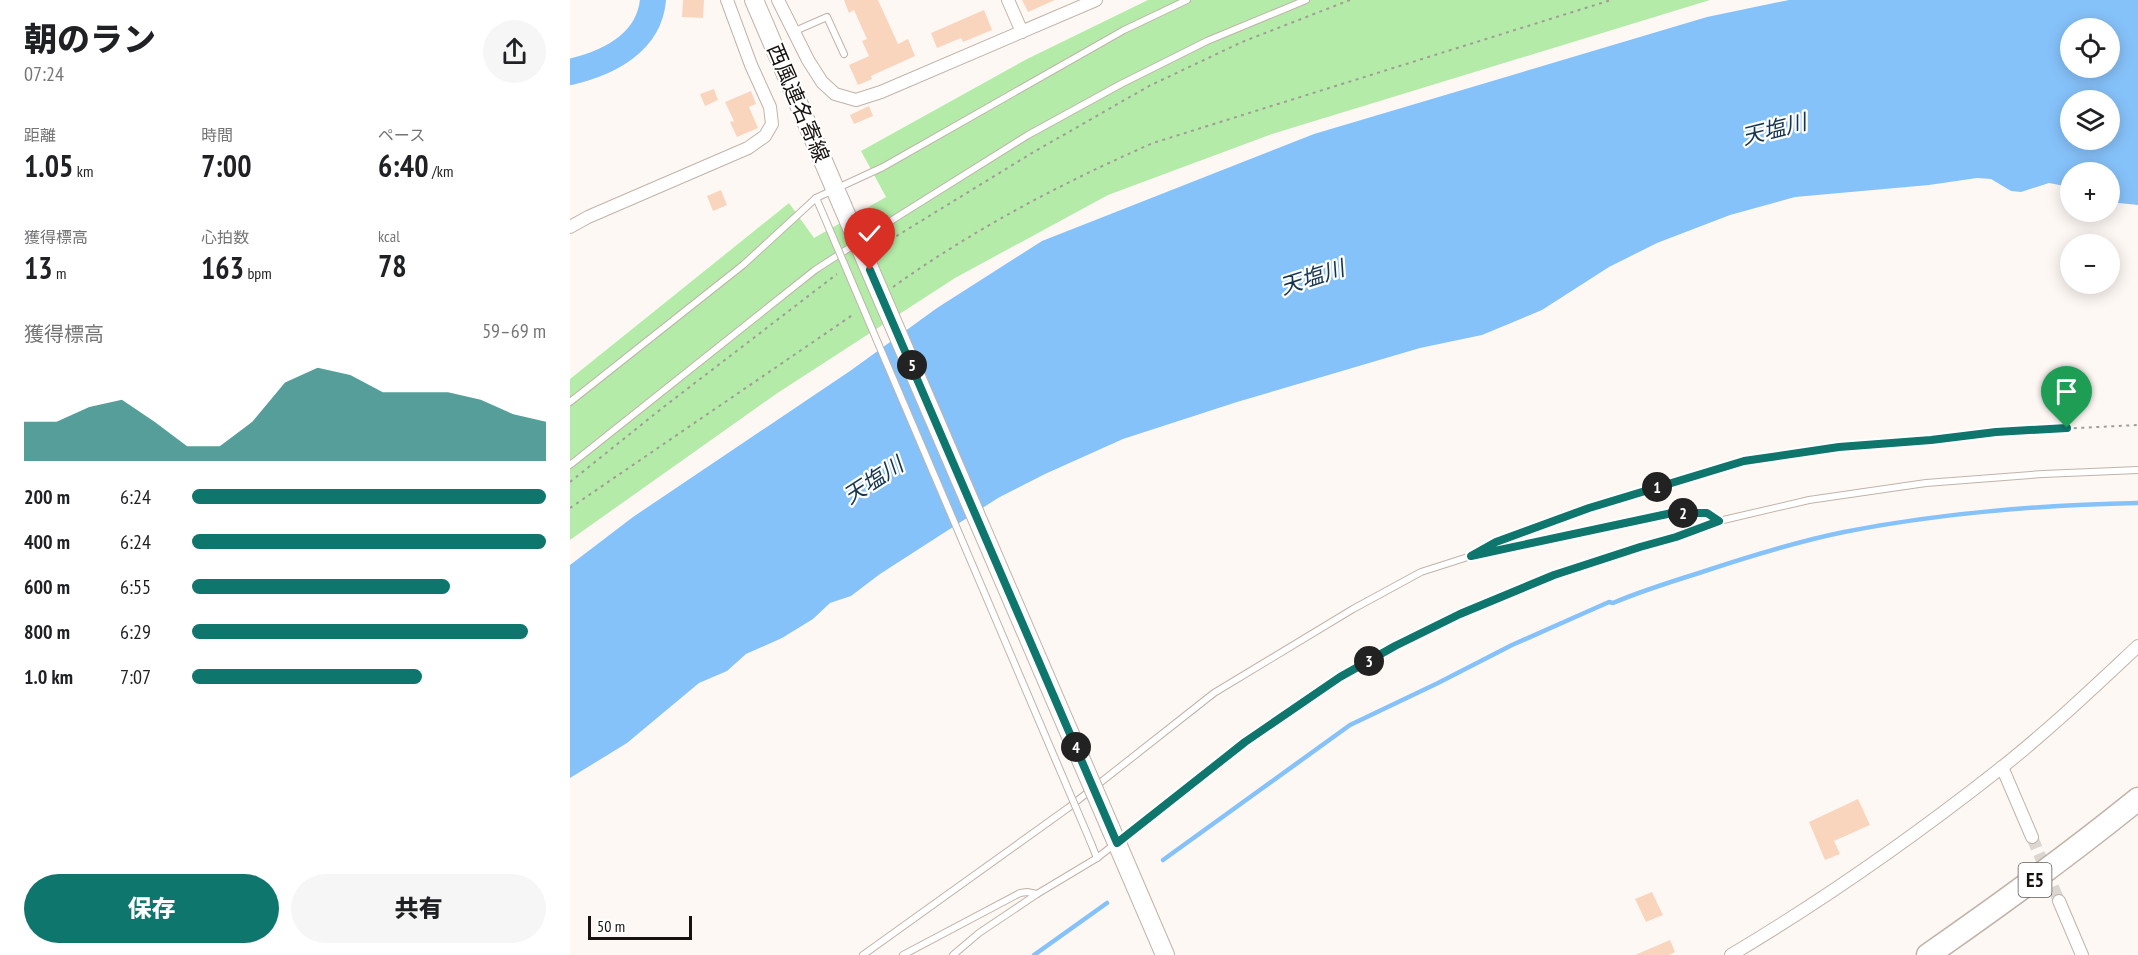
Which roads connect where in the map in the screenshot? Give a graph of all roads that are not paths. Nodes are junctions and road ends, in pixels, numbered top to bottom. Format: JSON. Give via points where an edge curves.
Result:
{"nodes":[{"id":1,"x":727,"y":0,"type":"edge"},
{"id":2,"x":754,"y":0,"type":"edge"},
{"id":3,"x":778,"y":0,"type":"edge"},
{"id":4,"x":1008,"y":0,"type":"edge"},
{"id":5,"x":1096,"y":0,"type":"edge"},
{"id":6,"x":1187,"y":0,"type":"edge"},
{"id":7,"x":1306,"y":0,"type":"edge"},
{"id":8,"x":795,"y":32,"type":"junction"},
{"id":9,"x":1022,"y":33,"type":"junction"},
{"id":10,"x":844,"y":54,"type":"dead end"},
{"id":11,"x":839,"y":197,"type":"junction"},
{"id":12,"x":816,"y":198,"type":"junction"},
{"id":13,"x":570,"y":227,"type":"edge"},
{"id":14,"x":570,"y":402,"type":"edge"},
{"id":15,"x":1744,"y":461,"type":"road end"},
{"id":16,"x":570,"y":465,"type":"edge"},
{"id":17,"x":2138,"y":470,"type":"edge"},
{"id":18,"x":1719,"y":521,"type":"junction"},
{"id":19,"x":1471,"y":556,"type":"junction"},
{"id":20,"x":2138,"y":646,"type":"edge"},
{"id":21,"x":2002,"y":767,"type":"junction"},
{"id":22,"x":2138,"y":799,"type":"edge"},
{"id":23,"x":1114,"y":835,"type":"junction"},
{"id":24,"x":2032,"y":837,"type":"tunnel mouth"},
{"id":25,"x":1097,"y":858,"type":"junction"},
{"id":26,"x":1036,"y":894,"type":"junction"},
{"id":27,"x":2059,"y":901,"type":"tunnel mouth"},
{"id":28,"x":863,"y":955,"type":"edge"},
{"id":29,"x":903,"y":955,"type":"edge"},
{"id":30,"x":953,"y":955,"type":"edge"},
{"id":31,"x":1165,"y":955,"type":"edge"},
{"id":32,"x":1731,"y":955,"type":"edge"},
{"id":33,"x":1928,"y":955,"type":"edge"},
{"id":34,"x":2082,"y":955,"type":"edge"}],
"edges":[{"from":1,"to":13,"type":"street","via":[[770,107],[772,123],[765,136],[748,148]]},
{"from":2,"to":11,"type":"main road","name":"西風連名寄線"},
{"from":3,"to":8,"type":"street"},
{"from":4,"to":9,"type":"street"},
{"from":5,"to":9,"type":"street"},
{"from":6,"to":11,"type":"lane","via":[[1124,30],[883,167]]},
{"from":7,"to":16,"type":"lane","via":[[1207,40],[1121,84],[1028,135],[897,217],[815,270]]},
{"from":8,"to":9,"type":"street","via":[[822,82],[835,94],[856,100]]},
{"from":8,"to":10,"type":"lane","via":[[827,17]]},
{"from":11,"to":12,"type":"lane"},
{"from":11,"to":23,"type":"main road","name":"西風連名寄線","bridge":true},
{"from":12,"to":14,"type":"lane","via":[[743,265]]},
{"from":12,"to":25,"type":"lane","bridge":true},
{"from":15,"to":19,"type":"lane","via":[[1589,508],[1496,542]]},
{"from":17,"to":18,"type":"lane","via":[[1926,483],[1809,500]]},
{"from":18,"to":19,"type":"lane","via":[[1707,513],[1672,513]]},
{"from":18,"to":23,"type":"lane","via":[[1554,575],[1395,646],[1340,677]]},
{"from":19,"to":28,"type":"lane","via":[[1421,572],[1214,693],[1068,808]]},
{"from":20,"to":21,"type":"street"},
{"from":21,"to":24,"type":"street"},
{"from":21,"to":32,"type":"street","via":[[1905,840]]},
{"from":22,"to":33,"type":"highway","number":"E5","via":[[2072,852]]},
{"from":23,"to":25,"type":"lane"},
{"from":23,"to":31,"type":"main road"},
{"from":25,"to":26,"type":"lane"},
{"from":26,"to":29,"type":"lane","via":[[1020,892]]},
{"from":26,"to":30,"type":"lane"},
{"from":27,"to":34,"type":"street"}]}
